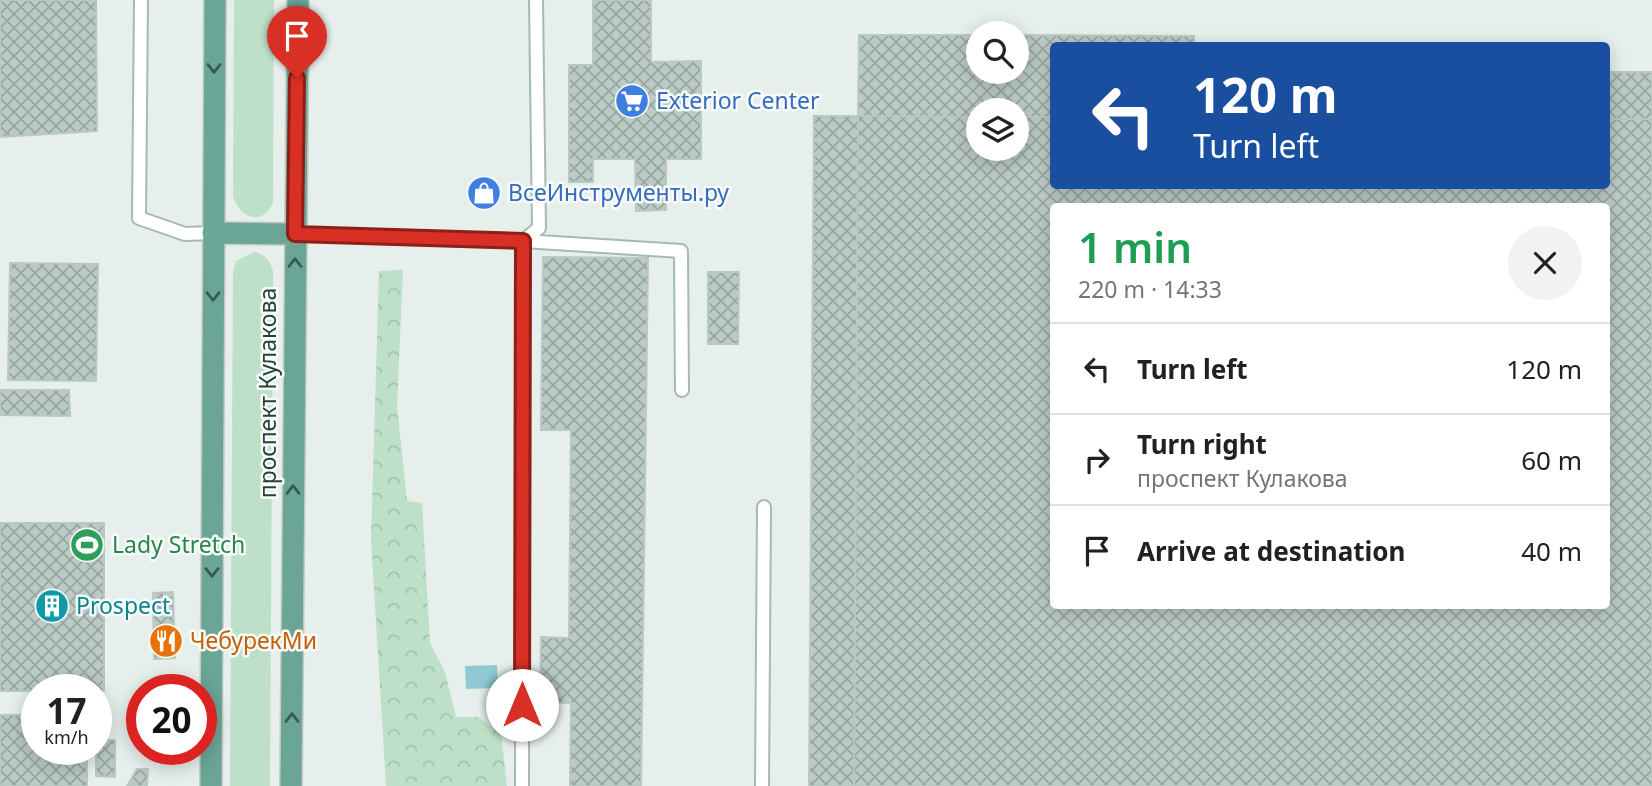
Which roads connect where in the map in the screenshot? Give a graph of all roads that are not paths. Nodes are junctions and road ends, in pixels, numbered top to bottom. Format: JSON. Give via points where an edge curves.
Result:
{"nodes":[{"id":1,"x":141,"y":0,"type":"edge"},
{"id":2,"x":215,"y":0,"type":"edge"},
{"id":3,"x":298,"y":0,"type":"edge"},
{"id":4,"x":536,"y":0,"type":"edge"},
{"id":5,"x":213,"y":233,"type":"junction"},
{"id":6,"x":295,"y":234,"type":"junction"},
{"id":7,"x":523,"y":241,"type":"junction"},
{"id":8,"x":682,"y":390,"type":"dead end"},
{"id":9,"x":764,"y":507,"type":"dead end"},
{"id":10,"x":211,"y":786,"type":"edge"},
{"id":11,"x":291,"y":786,"type":"edge"},
{"id":12,"x":522,"y":786,"type":"edge"},
{"id":13,"x":762,"y":786,"type":"edge"}],
"edges":[{"from":1,"to":5,"type":"lane","via":[[139,218],[185,234]]},
{"from":2,"to":5,"type":"main road","one_way":true},
{"from":3,"to":6,"type":"main road","name":"проспект Кулакова"},
{"from":4,"to":7,"type":"lane","via":[[539,228]]},
{"from":5,"to":6,"type":"main road"},
{"from":5,"to":10,"type":"main road","one_way":true},
{"from":6,"to":7,"type":"lane"},
{"from":11,"to":6,"type":"main road","name":"проспект Кулакова","one_way":true},
{"from":7,"to":8,"type":"lane","via":[[681,251]]},
{"from":7,"to":12,"type":"lane"},
{"from":9,"to":13,"type":"lane"}]}
